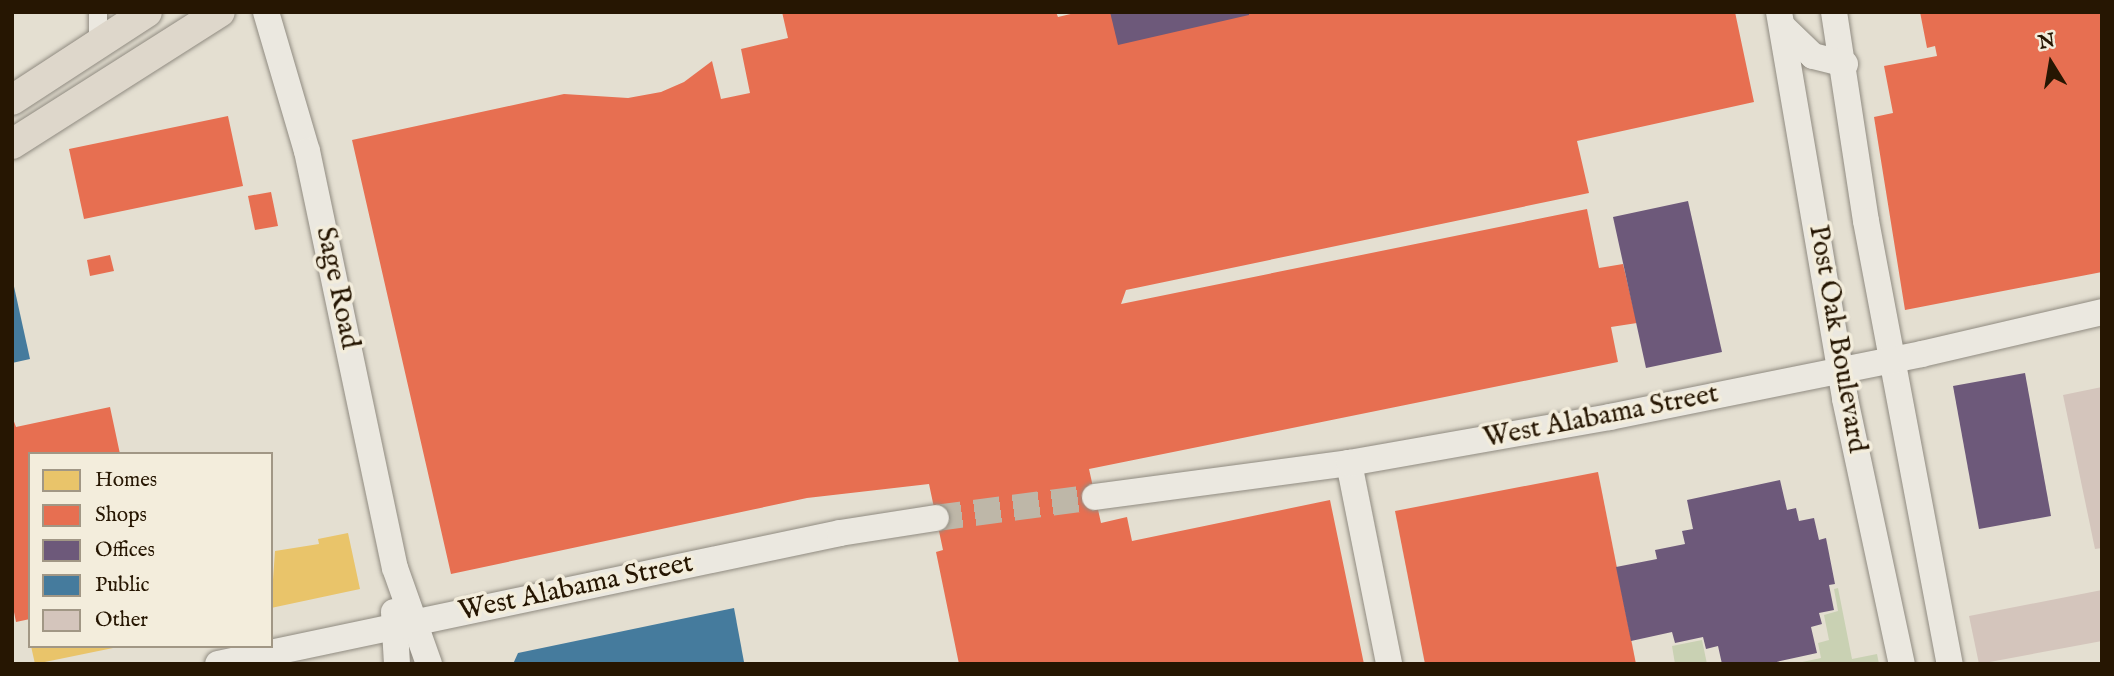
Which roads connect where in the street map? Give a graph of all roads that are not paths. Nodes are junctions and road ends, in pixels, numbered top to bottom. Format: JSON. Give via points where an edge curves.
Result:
{"nodes":[{"id":1,"x":99,"y":12,"type":"edge"},
{"id":2,"x":147,"y":12,"type":"edge"},
{"id":3,"x":220,"y":12,"type":"edge"},
{"id":4,"x":266,"y":12,"type":"edge"},
{"id":5,"x":1834,"y":12,"type":"edge"},
{"id":6,"x":1780,"y":19,"type":"edge"},
{"id":7,"x":98,"y":44,"type":"junction"},
{"id":8,"x":1845,"y":64,"type":"junction"},
{"id":9,"x":12,"y":100,"type":"edge"},
{"id":10,"x":12,"y":144,"type":"edge"},
{"id":11,"x":2102,"y":312,"type":"edge"},
{"id":12,"x":1894,"y":360,"type":"junction"},
{"id":13,"x":1840,"y":371,"type":"junction"},
{"id":14,"x":1349,"y":464,"type":"junction"},
{"id":15,"x":1095,"y":497,"type":"tunnel mouth"},
{"id":16,"x":936,"y":518,"type":"tunnel mouth"},
{"id":17,"x":404,"y":624,"type":"junction"},
{"id":18,"x":218,"y":664,"type":"edge"},
{"id":19,"x":397,"y":664,"type":"edge"},
{"id":20,"x":429,"y":664,"type":"edge"},
{"id":21,"x":1390,"y":664,"type":"edge"},
{"id":22,"x":1902,"y":664,"type":"edge"},
{"id":23,"x":1950,"y":664,"type":"edge"}],
"edges":[{"from":1,"to":7,"type":"street"},
{"from":2,"to":7,"type":"main road"},
{"from":3,"to":10,"type":"main road"},
{"from":4,"to":17,"type":"main road","name":"Sage Road","via":[[307,151]]},
{"from":5,"to":8,"type":"main road","name":"Post Oak Boulevard"},
{"from":6,"to":8,"type":"main road","via":[[1813,56]]},
{"from":6,"to":13,"type":"main road","name":"Post Oak Boulevard"},
{"from":7,"to":9,"type":"main road"},
{"from":8,"to":12,"type":"main road","name":"Post Oak Boulevard","via":[[1866,221]]},
{"from":11,"to":12,"type":"main road","name":"West Alabama Street"},
{"from":12,"to":13,"type":"main road","name":"West Alabama Street"},
{"from":12,"to":23,"type":"main road","name":"Post Oak Boulevard"},
{"from":13,"to":14,"type":"main road","name":"West Alabama Street"},
{"from":13,"to":22,"type":"main road","name":"Post Oak Boulevard"},
{"from":14,"to":15,"type":"main road","name":"West Alabama Street"},
{"from":14,"to":21,"type":"main road"},
{"from":16,"to":17,"type":"main road","name":"West Alabama Street","via":[[840,533]]},
{"from":17,"to":18,"type":"main road","name":"West Alabama Street"},
{"from":17,"to":19,"type":"main road","name":"Sage Road"},
{"from":17,"to":20,"type":"main road","name":"Sage Road"}]}
